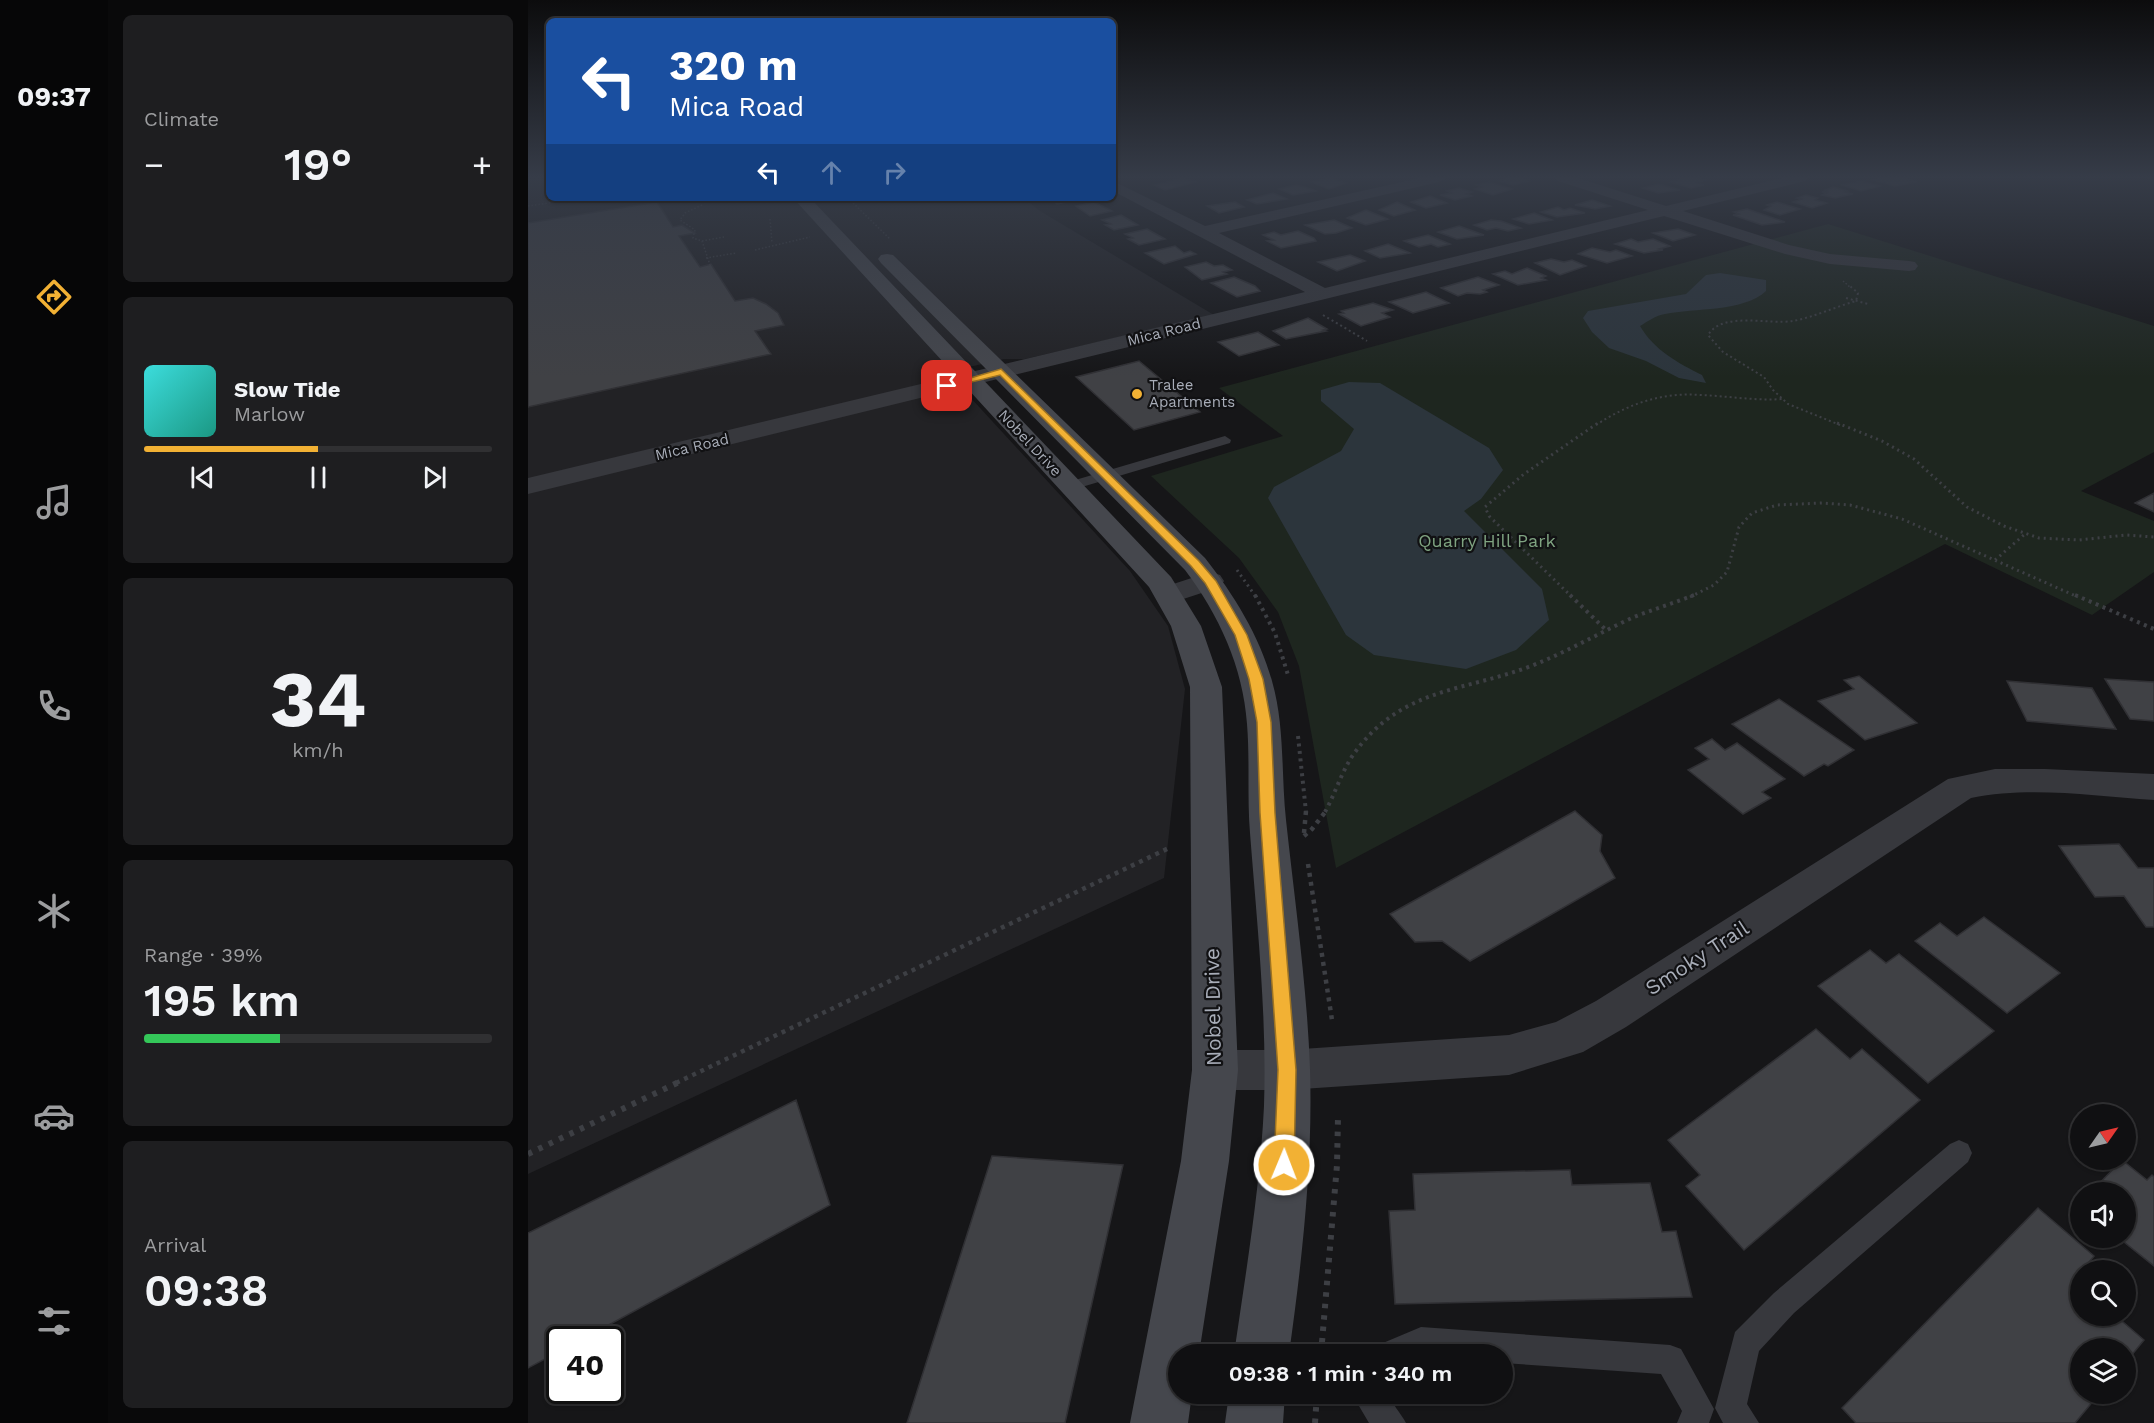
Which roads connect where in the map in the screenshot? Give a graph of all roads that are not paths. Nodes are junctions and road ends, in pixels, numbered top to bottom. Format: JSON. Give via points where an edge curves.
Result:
{"nodes":[{"id":1,"x":844,"y":244,"type":"edge"},
{"id":2,"x":873,"y":244,"type":"edge"},
{"id":3,"x":1224,"y":244,"type":"edge"},
{"id":4,"x":1540,"y":244,"type":"edge"},
{"id":5,"x":1771,"y":244,"type":"edge"},
{"id":6,"x":1908,"y":266,"type":"dead end"},
{"id":7,"x":917,"y":288,"type":"junction"},
{"id":8,"x":890,"y":294,"type":"junction"},
{"id":9,"x":1321,"y":303,"type":"junction"},
{"id":10,"x":1001,"y":372,"type":"junction"},
{"id":11,"x":970,"y":380,"type":"junction"},
{"id":12,"x":1225,"y":440,"type":"dead end"},
{"id":13,"x":1106,"y":475,"type":"junction"},
{"id":14,"x":528,"y":486,"type":"edge"},
{"id":15,"x":1070,"y":486,"type":"junction"},
{"id":16,"x":1189,"y":588,"type":"junction"},
{"id":17,"x":2154,"y":788,"type":"edge"},
{"id":18,"x":1215,"y":1070,"type":"junction"},
{"id":19,"x":1287,"y":1070,"type":"junction"},
{"id":20,"x":1959,"y":1153,"type":"dead end"},
{"id":21,"x":1263,"y":1344,"type":"edge"},
{"id":22,"x":1417,"y":1344,"type":"edge"},
{"id":23,"x":1449,"y":1344,"type":"edge"},
{"id":24,"x":1513,"y":1349,"type":"edge"},
{"id":25,"x":1256,"y":1404,"type":"edge"},
{"id":26,"x":1375,"y":1404,"type":"edge"},
{"id":27,"x":1695,"y":1416,"type":"edge"},
{"id":28,"x":1737,"y":1416,"type":"edge"},
{"id":29,"x":1159,"y":1423,"type":"edge"},
{"id":30,"x":1254,"y":1423,"type":"edge"},
{"id":31,"x":1389,"y":1423,"type":"edge"}],
"edges":[{"from":1,"to":8,"type":"street","name":"Nobel Drive"},
{"from":2,"to":7,"type":"street","name":"Nobel Drive"},
{"from":3,"to":9,"type":"street"},
{"from":4,"to":9,"type":"street","name":"Mica Road"},
{"from":5,"to":6,"type":"street","via":[[1830,259]]},
{"from":7,"to":8,"type":"street"},
{"from":7,"to":10,"type":"street","name":"Nobel Drive"},
{"from":8,"to":11,"type":"street","name":"Nobel Drive"},
{"from":9,"to":10,"type":"street","name":"Mica Road"},
{"from":10,"to":11,"type":"street","name":"Mica Road"},
{"from":10,"to":13,"type":"street","name":"Nobel Drive"},
{"from":11,"to":14,"type":"street","name":"Mica Road"},
{"from":11,"to":15,"type":"street","name":"Nobel Drive"},
{"from":12,"to":13,"type":"lane"},
{"from":13,"to":15,"type":"lane"},
{"from":13,"to":16,"type":"street","name":"Nobel Drive","via":[[1195,564]]},
{"from":15,"to":16,"type":"street","name":"Nobel Drive","via":[[1161,583]]},
{"from":16,"to":18,"type":"street","name":"Nobel Drive","via":[[1186,626],[1206,687]]},
{"from":16,"to":19,"type":"street","name":"Nobel Drive","via":[[1241,635],[1256,679],[1264,722],[1267,813]]},
{"from":17,"to":19,"type":"street","name":"Smoky Trail","via":[[2045,781],[1995,781],[1961,788],[1611,1014],[1567,1038],[1509,1055]]},
{"from":18,"to":19,"type":"street","name":"Smoky Trail"},
{"from":18,"to":29,"type":"street","name":"Nobel Drive","via":[[1205,1161]]},
{"from":19,"to":21,"type":"street","name":"Nobel Drive","via":[[1284,1165]]},
{"from":20,"to":28,"type":"lane","via":[[1784,1303],[1746,1343]]},
{"from":22,"to":23,"type":"lane"},
{"from":24,"to":27,"type":"lane","via":[[1671,1360]]},
{"from":25,"to":30,"type":"street"},
{"from":26,"to":31,"type":"lane"},
{"from":27,"to":28,"type":"lane"}]}
